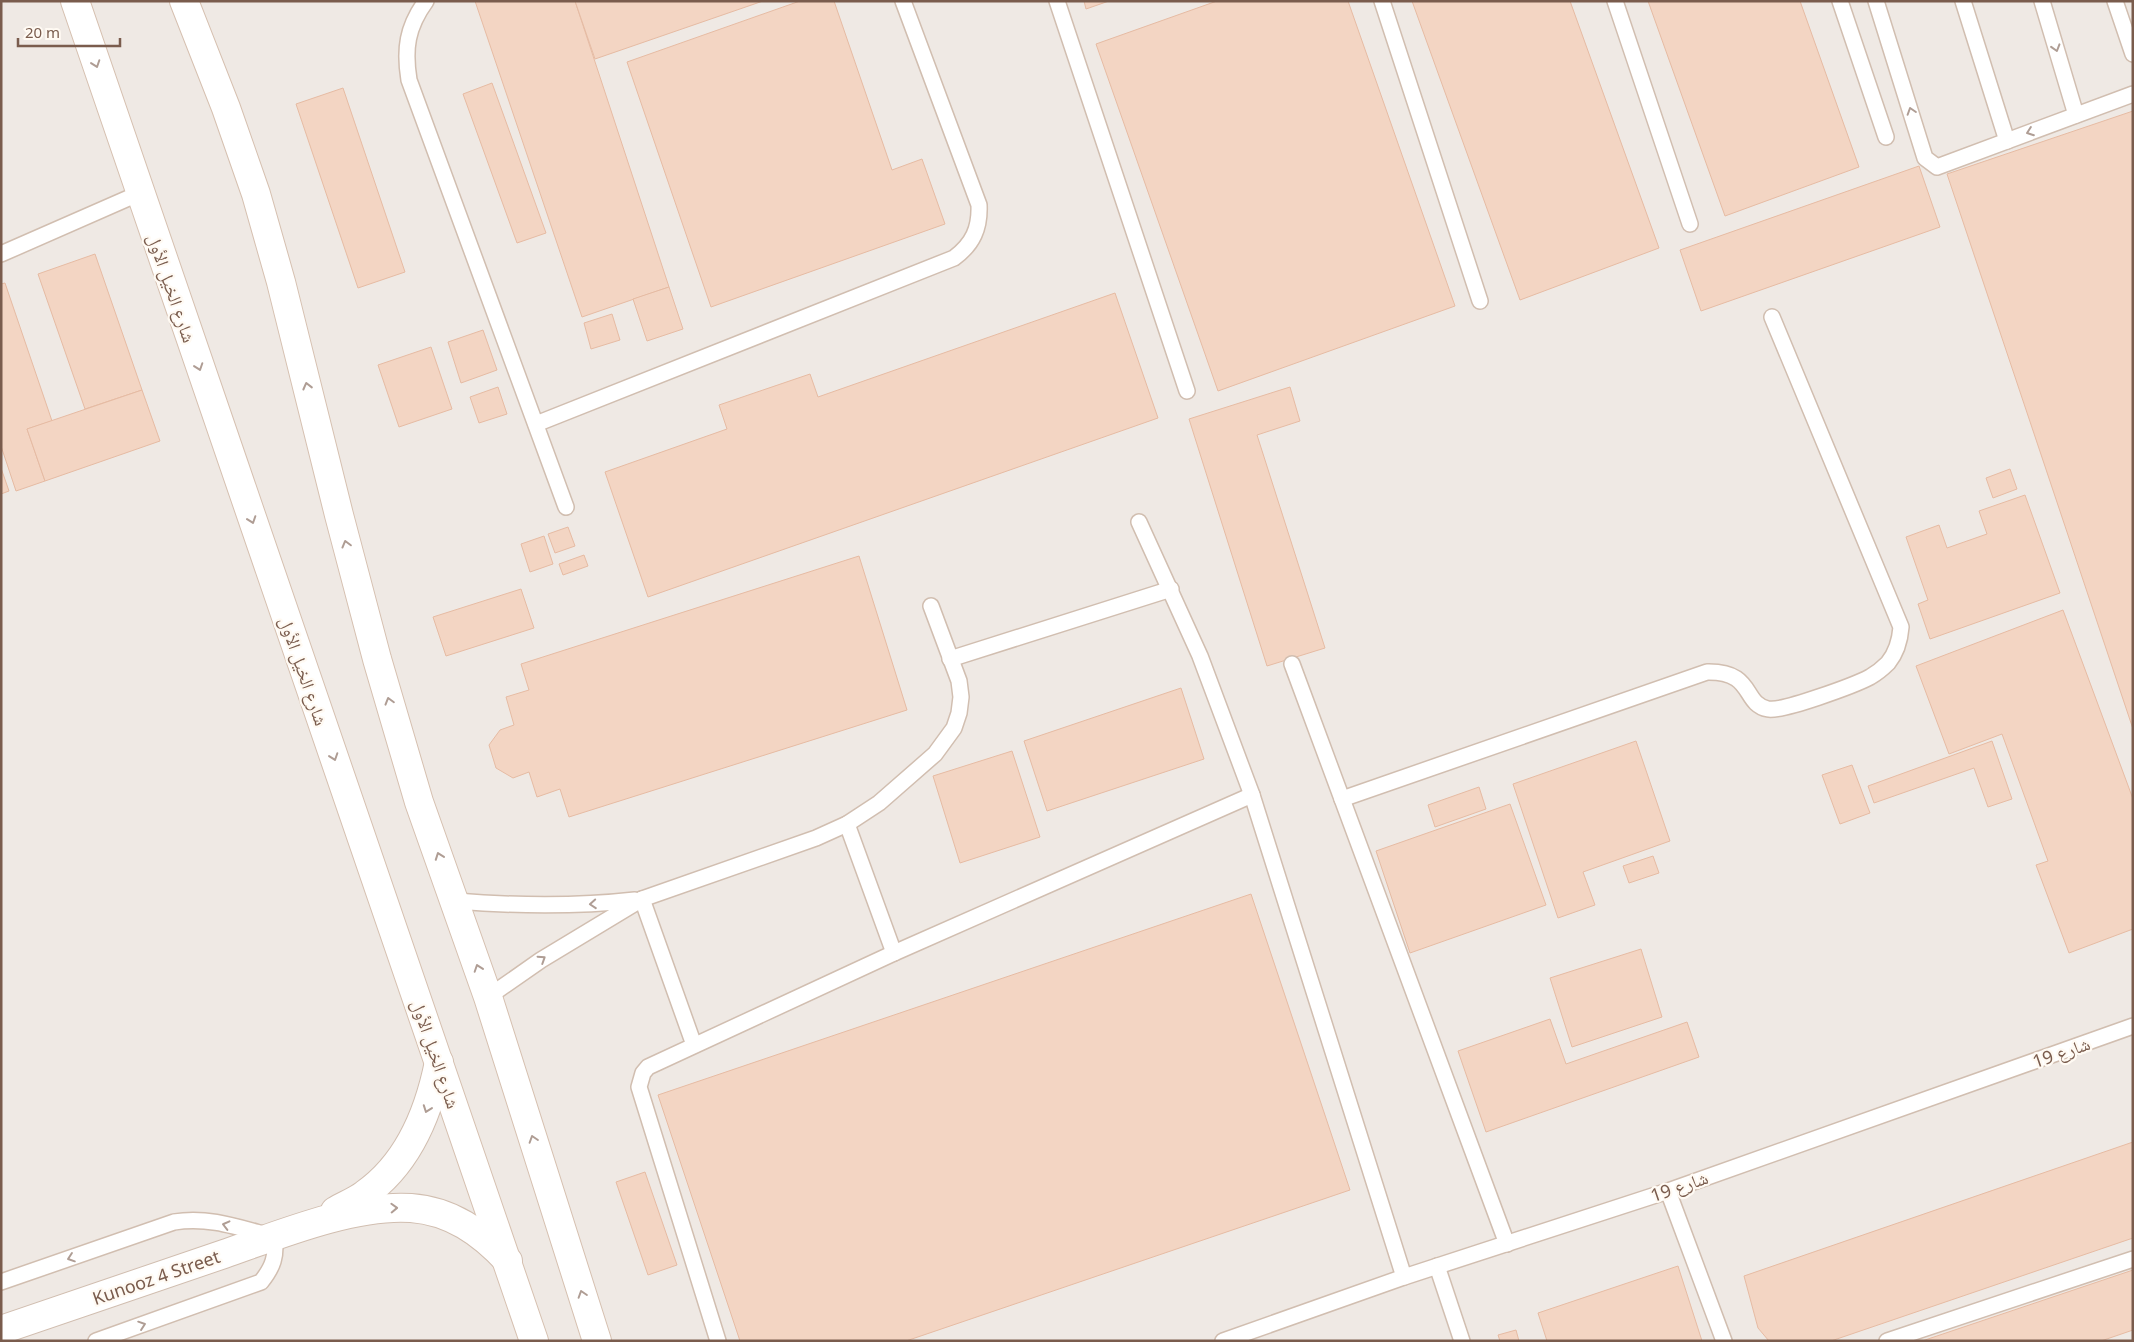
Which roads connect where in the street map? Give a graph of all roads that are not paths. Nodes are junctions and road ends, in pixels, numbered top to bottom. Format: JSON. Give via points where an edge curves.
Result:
{"nodes":[{"id":1,"x":75,"y":1,"type":"edge"},
{"id":2,"x":184,"y":1,"type":"edge"},
{"id":3,"x":426,"y":1,"type":"edge"},
{"id":4,"x":903,"y":1,"type":"edge"},
{"id":5,"x":1057,"y":1,"type":"edge"},
{"id":6,"x":1382,"y":1,"type":"edge"},
{"id":7,"x":1615,"y":1,"type":"edge"},
{"id":8,"x":1840,"y":1,"type":"edge"},
{"id":9,"x":1876,"y":1,"type":"edge"},
{"id":10,"x":1963,"y":1,"type":"edge"},
{"id":11,"x":2042,"y":1,"type":"edge"},
{"id":12,"x":2116,"y":1,"type":"edge"},
{"id":13,"x":2133,"y":54,"type":"edge"},
{"id":14,"x":2133,"y":94,"type":"edge"},
{"id":15,"x":2076,"y":115,"type":"junction"},
{"id":16,"x":1886,"y":137,"type":"dead end"},
{"id":17,"x":2007,"y":141,"type":"junction"},
{"id":18,"x":140,"y":193,"type":"junction"},
{"id":19,"x":1690,"y":224,"type":"dead end"},
{"id":20,"x":1,"y":254,"type":"edge"},
{"id":21,"x":1480,"y":301,"type":"dead end"},
{"id":22,"x":1772,"y":317,"type":"dead end"},
{"id":23,"x":1187,"y":391,"type":"dead end"},
{"id":24,"x":536,"y":424,"type":"junction"},
{"id":25,"x":566,"y":506,"type":"dead end"},
{"id":26,"x":1139,"y":522,"type":"dead end"},
{"id":27,"x":1170,"y":589,"type":"junction"},
{"id":28,"x":931,"y":606,"type":"dead end"},
{"id":29,"x":950,"y":659,"type":"junction"},
{"id":30,"x":1292,"y":664,"type":"dead end"},
{"id":31,"x":1252,"y":794,"type":"junction"},
{"id":32,"x":1342,"y":799,"type":"junction"},
{"id":33,"x":848,"y":824,"type":"junction"},
{"id":34,"x":642,"y":899,"type":"junction"},
{"id":35,"x":456,"y":901,"type":"junction"},
{"id":36,"x":894,"y":953,"type":"junction"},
{"id":37,"x":488,"y":997,"type":"junction"},
{"id":38,"x":2133,"y":1026,"type":"edge"},
{"id":39,"x":694,"y":1045,"type":"junction"},
{"id":40,"x":439,"y":1062,"type":"junction"},
{"id":41,"x":1668,"y":1190,"type":"junction"},
{"id":42,"x":312,"y":1223,"type":"junction"},
{"id":43,"x":274,"y":1237,"type":"junction"},
{"id":44,"x":1507,"y":1244,"type":"junction"},
{"id":45,"x":2133,"y":1260,"type":"edge"},
{"id":46,"x":508,"y":1261,"type":"junction"},
{"id":47,"x":1437,"y":1266,"type":"junction"},
{"id":48,"x":1404,"y":1277,"type":"junction"},
{"id":49,"x":1,"y":1282,"type":"edge"},
{"id":50,"x":1,"y":1330,"type":"edge"},
{"id":51,"x":96,"y":1341,"type":"edge"},
{"id":52,"x":534,"y":1341,"type":"edge"},
{"id":53,"x":597,"y":1341,"type":"edge"},
{"id":54,"x":718,"y":1341,"type":"edge"},
{"id":55,"x":1223,"y":1341,"type":"edge"},
{"id":56,"x":1462,"y":1341,"type":"edge"},
{"id":57,"x":1724,"y":1341,"type":"edge"},
{"id":58,"x":1886,"y":1341,"type":"edge"}],
"edges":[{"from":1,"to":18,"type":"main road","name":"شارع الخيل الأول","one_way":true},
{"from":35,"to":2,"type":"main road","one_way":true,"via":[[419,802],[377,659],[282,282],[256,194]]},
{"from":3,"to":24,"type":"lane","via":[[408,36],[405,58],[409,80]]},
{"from":4,"to":24,"type":"lane","via":[[979,205],[977,229],[964,250],[949,260]]},
{"from":5,"to":23,"type":"lane"},
{"from":6,"to":21,"type":"lane"},
{"from":7,"to":19,"type":"lane"},
{"from":8,"to":16,"type":"lane"},
{"from":17,"to":9,"type":"lane","one_way":true,"via":[[1937,167],[1925,158]]},
{"from":10,"to":17,"type":"lane"},
{"from":11,"to":15,"type":"lane","one_way":true},
{"from":12,"to":13,"type":"lane"},
{"from":14,"to":15,"type":"lane"},
{"from":15,"to":17,"type":"lane","one_way":true},
{"from":18,"to":20,"type":"lane"},
{"from":18,"to":40,"type":"main road","name":"شارع الخيل الأول","one_way":true},
{"from":22,"to":32,"type":"lane","via":[[1901,627],[1898,645],[1889,662],[1869,678],[1776,710],[1758,705],[1741,681],[1730,674],[1707,672]]},
{"from":24,"to":25,"type":"lane"},
{"from":26,"to":27,"type":"lane"},
{"from":27,"to":29,"type":"lane"},
{"from":27,"to":31,"type":"lane","via":[[1200,656]]},
{"from":28,"to":29,"type":"lane"},
{"from":29,"to":33,"type":"lane","via":[[959,681],[960,697],[959,713],[946,741],[936,754],[879,803]]},
{"from":30,"to":32,"type":"lane"},
{"from":31,"to":36,"type":"lane"},
{"from":31,"to":48,"type":"lane"},
{"from":32,"to":44,"type":"lane"},
{"from":33,"to":34,"type":"lane"},
{"from":33,"to":36,"type":"lane"},
{"from":34,"to":35,"type":"lane","one_way":true,"via":[[595,905],[532,907]]},
{"from":37,"to":34,"type":"lane","one_way":true,"via":[[541,960]]},
{"from":34,"to":39,"type":"lane"},
{"from":37,"to":35,"type":"main road","one_way":true},
{"from":36,"to":39,"type":"lane"},
{"from":53,"to":37,"type":"main road","one_way":true},
{"from":38,"to":41,"type":"lane","name":"شارع 19"},
{"from":39,"to":54,"type":"lane","via":[[648,1067],[639,1087]]},
{"from":40,"to":42,"type":"main road","name":"Kunooz 4 Street","one_way":true,"via":[[433,1093],[408,1149],[389,1173],[365,1194]]},
{"from":40,"to":46,"type":"main road","name":"شارع الخيل الأول"},
{"from":41,"to":44,"type":"lane","name":"شارع 19"},
{"from":41,"to":57,"type":"lane"},
{"from":42,"to":43,"type":"main road","name":"Kunooz 4 Street"},
{"from":42,"to":46,"type":"main road","name":"Kunooz 4 Street","one_way":true,"via":[[390,1208],[431,1211],[474,1229]]},
{"from":43,"to":49,"type":"lane","one_way":true,"via":[[207,1220],[174,1222]]},
{"from":43,"to":50,"type":"main road","name":"Kunooz 4 Street"},
{"from":51,"to":43,"type":"lane","one_way":true,"via":[[261,1282],[274,1262]]},
{"from":44,"to":47,"type":"lane","name":"شارع 19"},
{"from":45,"to":58,"type":"lane"},
{"from":46,"to":52,"type":"main road","name":"شارع الخيل الأول"},
{"from":47,"to":48,"type":"lane","name":"شارع 19"},
{"from":47,"to":56,"type":"lane"},
{"from":48,"to":55,"type":"lane","name":"شارع 19"}]}
